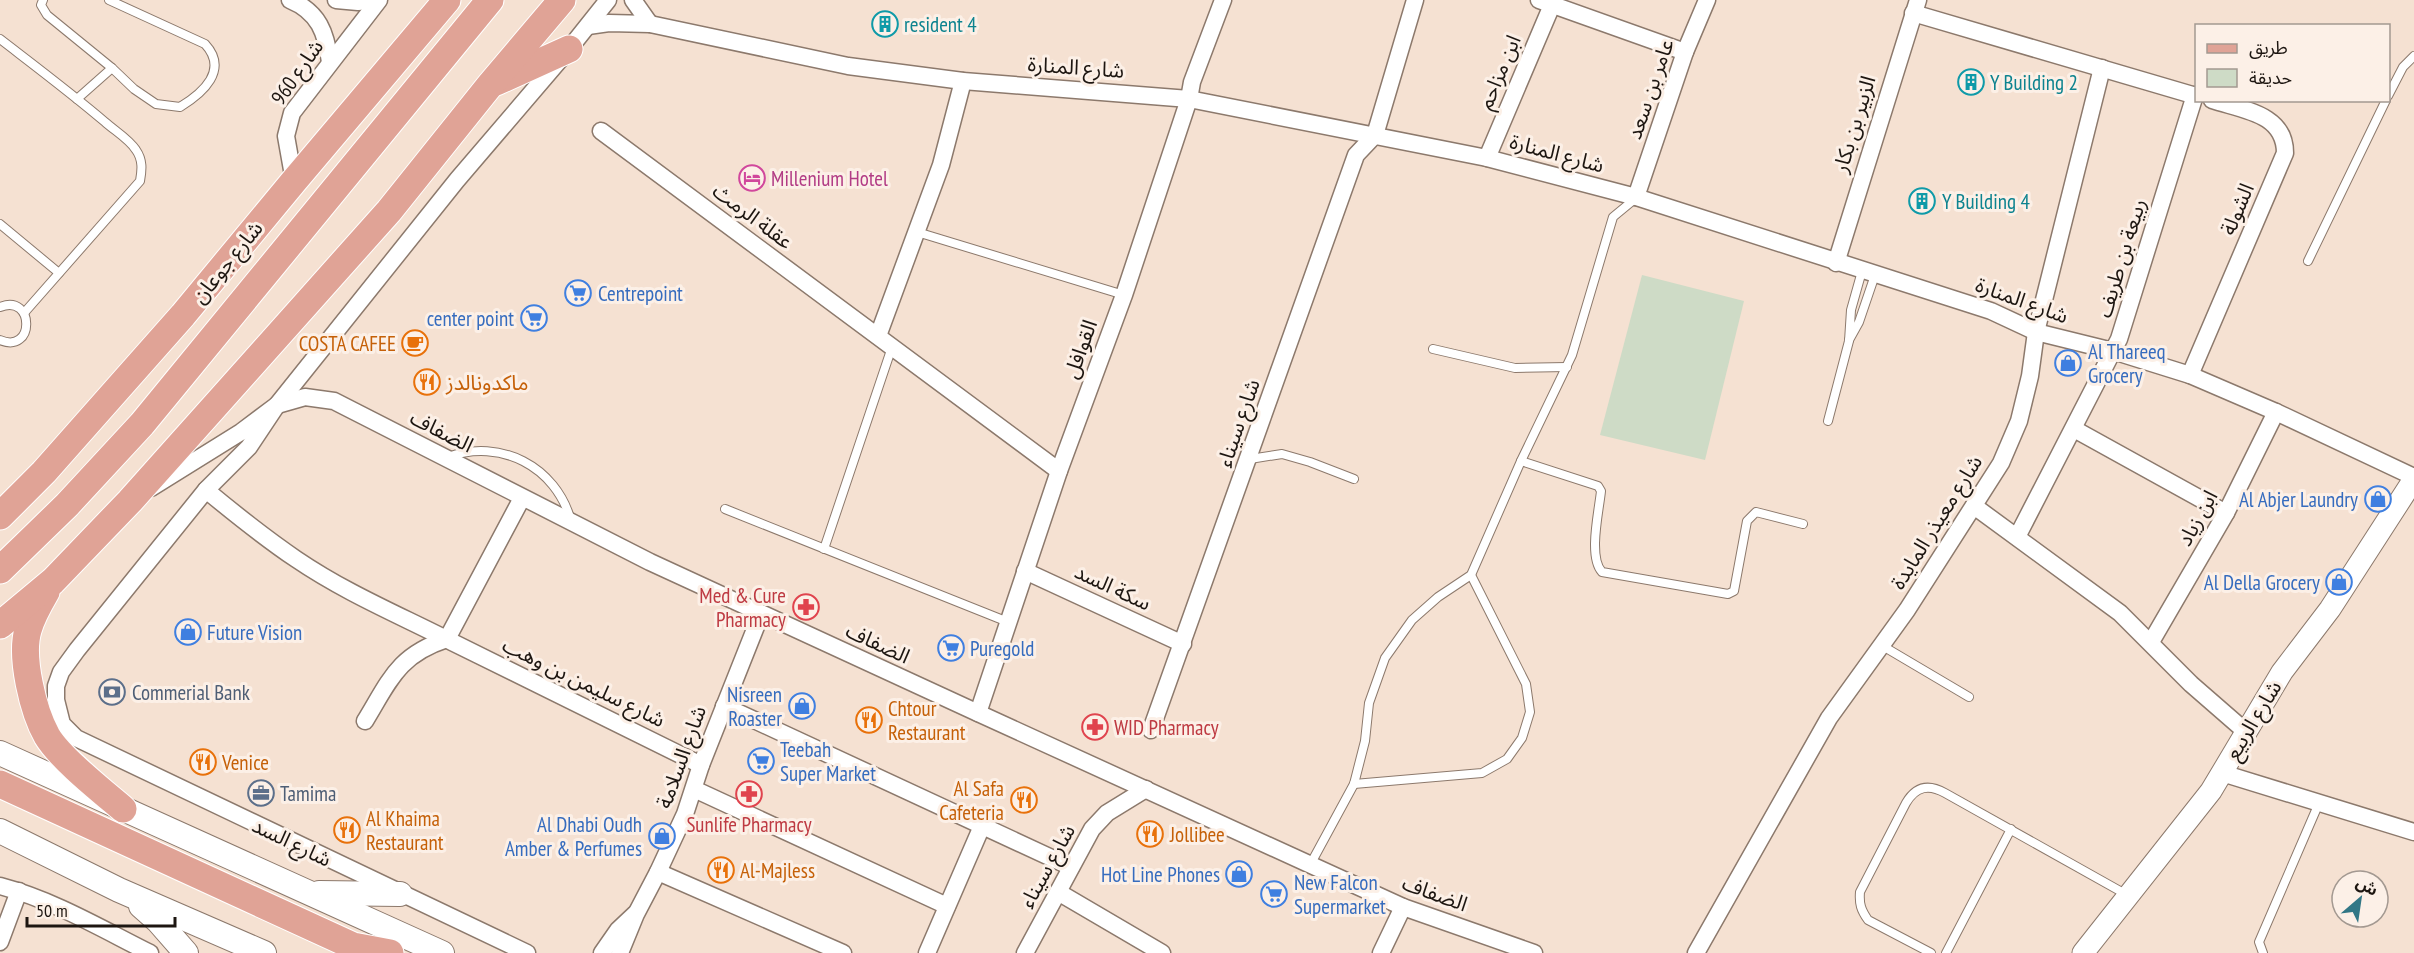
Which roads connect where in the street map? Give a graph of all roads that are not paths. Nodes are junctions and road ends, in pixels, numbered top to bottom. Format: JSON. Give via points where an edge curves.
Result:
{"nodes":[{"id":1,"x":43,"y":0,"type":"edge"},
{"id":2,"x":109,"y":0,"type":"edge"},
{"id":3,"x":290,"y":0,"type":"edge"},
{"id":4,"x":336,"y":0,"type":"edge"},
{"id":5,"x":374,"y":0,"type":"edge"},
{"id":6,"x":379,"y":0,"type":"edge"},
{"id":7,"x":447,"y":0,"type":"edge"},
{"id":8,"x":490,"y":0,"type":"edge"},
{"id":9,"x":562,"y":0,"type":"edge"},
{"id":10,"x":608,"y":0,"type":"edge"},
{"id":11,"x":633,"y":0,"type":"edge"},
{"id":12,"x":1223,"y":0,"type":"edge"},
{"id":13,"x":1415,"y":0,"type":"edge"},
{"id":14,"x":1707,"y":0,"type":"edge"},
{"id":15,"x":1546,"y":2,"type":"edge"},
{"id":16,"x":1915,"y":6,"type":"edge"},
{"id":17,"x":650,"y":24,"type":"junction"},
{"id":18,"x":588,"y":26,"type":"junction"},
{"id":19,"x":0,"y":39,"type":"edge"},
{"id":20,"x":569,"y":49,"type":"junction"},
{"id":21,"x":1685,"y":52,"type":"junction"},
{"id":22,"x":2414,"y":56,"type":"edge"},
{"id":23,"x":330,"y":62,"type":"junction"},
{"id":24,"x":112,"y":68,"type":"junction"},
{"id":25,"x":2102,"y":68,"type":"junction"},
{"id":26,"x":963,"y":81,"type":"junction"},
{"id":27,"x":490,"y":85,"type":"junction"},
{"id":28,"x":2390,"y":92,"type":"edge"},
{"id":29,"x":2195,"y":96,"type":"edge"},
{"id":30,"x":77,"y":99,"type":"junction"},
{"id":31,"x":1189,"y":99,"type":"junction"},
{"id":32,"x":2218,"y":102,"type":"edge"},
{"id":33,"x":2385,"y":102,"type":"edge"},
{"id":34,"x":601,"y":131,"type":"dead end"},
{"id":35,"x":1375,"y":135,"type":"junction"},
{"id":36,"x":1487,"y":158,"type":"junction"},
{"id":37,"x":294,"y":180,"type":"junction"},
{"id":38,"x":1636,"y":197,"type":"junction"},
{"id":39,"x":0,"y":224,"type":"edge"},
{"id":40,"x":917,"y":232,"type":"junction"},
{"id":41,"x":2308,"y":261,"type":"dead end"},
{"id":42,"x":1836,"y":263,"type":"junction"},
{"id":43,"x":59,"y":273,"type":"junction"},
{"id":44,"x":1868,"y":273,"type":"junction"},
{"id":45,"x":1124,"y":295,"type":"junction"},
{"id":46,"x":0,"y":307,"type":"edge"},
{"id":47,"x":24,"y":313,"type":"junction"},
{"id":48,"x":2036,"y":332,"type":"junction"},
{"id":49,"x":878,"y":336,"type":"junction"},
{"id":50,"x":1,"y":341,"type":"edge"},
{"id":51,"x":1849,"y":341,"type":"junction"},
{"id":52,"x":892,"y":347,"type":"junction"},
{"id":53,"x":1433,"y":349,"type":"dead end"},
{"id":54,"x":2114,"y":351,"type":"junction"},
{"id":55,"x":1567,"y":367,"type":"junction"},
{"id":56,"x":2190,"y":375,"type":"junction"},
{"id":57,"x":277,"y":405,"type":"junction"},
{"id":58,"x":2276,"y":412,"type":"junction"},
{"id":59,"x":1828,"y":421,"type":"dead end"},
{"id":60,"x":2074,"y":429,"type":"junction"},
{"id":61,"x":444,"y":458,"type":"junction"},
{"id":62,"x":1250,"y":459,"type":"junction"},
{"id":63,"x":1521,"y":461,"type":"junction"},
{"id":64,"x":1059,"y":471,"type":"junction"},
{"id":65,"x":44,"y":472,"type":"junction"},
{"id":66,"x":2414,"y":478,"type":"edge"},
{"id":67,"x":1354,"y":479,"type":"dead end"},
{"id":68,"x":206,"y":490,"type":"junction"},
{"id":69,"x":522,"y":498,"type":"junction"},
{"id":70,"x":130,"y":501,"type":"junction"},
{"id":71,"x":0,"y":505,"type":"edge"},
{"id":72,"x":1974,"y":506,"type":"junction"},
{"id":73,"x":725,"y":509,"type":"dead end"},
{"id":74,"x":2226,"y":513,"type":"junction"},
{"id":75,"x":0,"y":516,"type":"edge"},
{"id":76,"x":572,"y":524,"type":"junction"},
{"id":77,"x":1803,"y":524,"type":"dead end"},
{"id":78,"x":2017,"y":537,"type":"junction"},
{"id":79,"x":824,"y":549,"type":"junction"},
{"id":80,"x":0,"y":570,"type":"edge"},
{"id":81,"x":1025,"y":571,"type":"junction"},
{"id":82,"x":1471,"y":576,"type":"junction"},
{"id":83,"x":53,"y":581,"type":"junction"},
{"id":84,"x":761,"y":614,"type":"junction"},
{"id":85,"x":1008,"y":622,"type":"junction"},
{"id":86,"x":0,"y":626,"type":"edge"},
{"id":87,"x":447,"y":639,"type":"junction"},
{"id":88,"x":2151,"y":642,"type":"junction"},
{"id":89,"x":1183,"y":644,"type":"junction"},
{"id":90,"x":1881,"y":645,"type":"junction"},
{"id":91,"x":1969,"y":697,"type":"dead end"},
{"id":92,"x":724,"y":706,"type":"junction"},
{"id":93,"x":978,"y":713,"type":"junction"},
{"id":94,"x":364,"y":722,"type":"dead end"},
{"id":95,"x":1151,"y":730,"type":"dead end"},
{"id":96,"x":2245,"y":731,"type":"junction"},
{"id":97,"x":0,"y":753,"type":"edge"},
{"id":98,"x":701,"y":765,"type":"junction"},
{"id":99,"x":2222,"y":773,"type":"junction"},
{"id":100,"x":1354,"y":783,"type":"junction"},
{"id":101,"x":0,"y":784,"type":"edge"},
{"id":102,"x":694,"y":789,"type":"junction"},
{"id":103,"x":1146,"y":789,"type":"junction"},
{"id":104,"x":2319,"y":803,"type":"junction"},
{"id":105,"x":123,"y":809,"type":"junction"},
{"id":106,"x":982,"y":826,"type":"junction"},
{"id":107,"x":2011,"y":829,"type":"junction"},
{"id":108,"x":0,"y":831,"type":"edge"},
{"id":109,"x":2414,"y":832,"type":"edge"},
{"id":110,"x":1310,"y":865,"type":"junction"},
{"id":111,"x":1071,"y":867,"type":"junction"},
{"id":112,"x":658,"y":872,"type":"junction"},
{"id":113,"x":0,"y":886,"type":"edge"},
{"id":114,"x":119,"y":890,"type":"junction"},
{"id":115,"x":20,"y":891,"type":"junction"},
{"id":116,"x":1058,"y":892,"type":"junction"},
{"id":117,"x":309,"y":893,"type":"junction"},
{"id":118,"x":400,"y":894,"type":"junction"},
{"id":119,"x":2129,"y":896,"type":"junction"},
{"id":120,"x":947,"y":906,"type":"junction"},
{"id":121,"x":1403,"y":907,"type":"junction"},
{"id":122,"x":636,"y":914,"type":"junction"},
{"id":123,"x":0,"y":942,"type":"edge"},
{"id":124,"x":150,"y":953,"type":"edge"},
{"id":125,"x":186,"y":953,"type":"edge"},
{"id":126,"x":264,"y":953,"type":"edge"},
{"id":127,"x":390,"y":953,"type":"edge"},
{"id":128,"x":442,"y":953,"type":"edge"},
{"id":129,"x":527,"y":953,"type":"edge"},
{"id":130,"x":602,"y":953,"type":"edge"},
{"id":131,"x":620,"y":953,"type":"edge"},
{"id":132,"x":843,"y":953,"type":"edge"},
{"id":133,"x":927,"y":953,"type":"edge"},
{"id":134,"x":1025,"y":953,"type":"edge"},
{"id":135,"x":1162,"y":953,"type":"edge"},
{"id":136,"x":1381,"y":953,"type":"edge"},
{"id":137,"x":1534,"y":953,"type":"edge"},
{"id":138,"x":1696,"y":953,"type":"edge"},
{"id":139,"x":1931,"y":953,"type":"edge"},
{"id":140,"x":1946,"y":953,"type":"edge"},
{"id":141,"x":2083,"y":953,"type":"edge"},
{"id":142,"x":2262,"y":953,"type":"edge"}],
"edges":[{"from":1,"to":24,"type":"lane","via":[[41,5],[47,15]]},
{"from":2,"to":24,"type":"lane","via":[[205,44],[214,54],[215,72],[200,94],[180,107],[156,104]]},
{"from":3,"to":23,"type":"street","via":[[309,10],[320,23]]},
{"from":4,"to":5,"type":"street"},
{"from":6,"to":23,"type":"street","name":"شارع 960"},
{"from":7,"to":37,"type":"main road","name":"شارع جوعان"},
{"from":8,"to":80,"type":"main road","via":[[142,424]]},
{"from":9,"to":27,"type":"main road"},
{"from":10,"to":18,"type":"street"},
{"from":11,"to":17,"type":"street"},
{"from":12,"to":31,"type":"street","name":"القوافل","via":[[1191,82]]},
{"from":13,"to":35,"type":"street"},
{"from":14,"to":21,"type":"street","name":"عامر بن سعد"},
{"from":15,"to":21,"type":"street","name":"ابن مزاحم"},
{"from":15,"to":36,"type":"street","name":"ابن مزاحم"},
{"from":16,"to":25,"type":"street"},
{"from":16,"to":42,"type":"street","name":"الزبير بن بكار"},
{"from":17,"to":18,"type":"street","name":"شارع المنارة"},
{"from":17,"to":26,"type":"street","name":"شارع المنارة","via":[[849,66]]},
{"from":18,"to":20,"type":"street"},
{"from":19,"to":30,"type":"lane"},
{"from":20,"to":27,"type":"main road"},
{"from":20,"to":57,"type":"street","via":[[457,180]]},
{"from":21,"to":38,"type":"street","name":"عامر بن سعد"},
{"from":22,"to":28,"type":"lane","via":[[2403,67]]},
{"from":23,"to":37,"type":"street","name":"شارع 960","via":[[299,102],[288,124],[286,136]]},
{"from":24,"to":30,"type":"lane"},
{"from":25,"to":29,"type":"street"},
{"from":25,"to":48,"type":"street","name":"شارع معيذر المايدة"},
{"from":26,"to":31,"type":"street","name":"شارع المنارة"},
{"from":26,"to":40,"type":"street","via":[[941,165]]},
{"from":27,"to":70,"type":"main road","via":[[389,211]]},
{"from":29,"to":54,"type":"street","name":"ربيعة بن طريف"},
{"from":30,"to":43,"type":"lane","via":[[136,149],[142,170],[140,181]]},
{"from":31,"to":35,"type":"street","name":"شارع المنارة"},
{"from":31,"to":45,"type":"street","name":"القوافل"},
{"from":32,"to":56,"type":"street","name":"الشولة","via":[[2268,118],[2282,133],[2284,153]]},
{"from":33,"to":41,"type":"lane"},
{"from":34,"to":49,"type":"street","name":"عقلة الرمث"},
{"from":35,"to":36,"type":"street","name":"شارع المنارة"},
{"from":35,"to":62,"type":"street","name":"شارع سيناء","via":[[1356,155]]},
{"from":36,"to":38,"type":"street","name":"شارع المنارة"},
{"from":37,"to":65,"type":"main road","name":"شارع جوعان","via":[[183,315]]},
{"from":38,"to":42,"type":"street","name":"شارع المنارة"},
{"from":38,"to":55,"type":"lane","via":[[1613,217]]},
{"from":39,"to":43,"type":"lane"},
{"from":40,"to":45,"type":"lane"},
{"from":40,"to":49,"type":"street"},
{"from":42,"to":44,"type":"street","name":"شارع المنارة"},
{"from":43,"to":47,"type":"lane"},
{"from":44,"to":48,"type":"street","name":"شارع المنارة","via":[[1991,311]]},
{"from":44,"to":51,"type":"lane","via":[[1859,322]]},
{"from":44,"to":51,"type":"lane","via":[[1851,310]]},
{"from":45,"to":64,"type":"street","name":"القوافل"},
{"from":46,"to":47,"type":"lane","via":[[12,305]]},
{"from":47,"to":50,"type":"lane","via":[[24,334],[12,342]]},
{"from":48,"to":54,"type":"street","name":"شارع المنارة"},
{"from":48,"to":72,"type":"street","name":"شارع معيذر المايدة","via":[[2019,421],[2001,463]]},
{"from":49,"to":52,"type":"street","name":"عقلة الرمث"},
{"from":51,"to":59,"type":"lane"},
{"from":52,"to":64,"type":"street","name":"عقلة الرمث"},
{"from":52,"to":79,"type":"lane"},
{"from":53,"to":55,"type":"lane","via":[[1515,368]]},
{"from":54,"to":56,"type":"street","name":"شارع المنارة"},
{"from":54,"to":60,"type":"street","name":"ربيعة بن طريف"},
{"from":55,"to":63,"type":"lane"},
{"from":56,"to":58,"type":"street","name":"شارع المنارة"},
{"from":57,"to":61,"type":"street","name":"الضفاف","via":[[305,397],[333,401]]},
{"from":57,"to":68,"type":"street","via":[[249,447]]},
{"from":57,"to":70,"type":"street","via":[[231,439]]},
{"from":58,"to":66,"type":"street","name":"شارع المنارة"},
{"from":58,"to":74,"type":"street","name":"ابن زياد"},
{"from":60,"to":74,"type":"street"},
{"from":60,"to":78,"type":"street","name":"ربيعة بن طريف"},
{"from":61,"to":69,"type":"street","name":"الضفاف"},
{"from":61,"to":76,"type":"lane","via":[[463,451],[484,450],[524,460],[556,488]]},
{"from":62,"to":67,"type":"lane","via":[[1282,454]]},
{"from":62,"to":89,"type":"street","name":"شارع سيناء"},
{"from":63,"to":77,"type":"lane","via":[[1598,486],[1601,491],[1594,554],[1596,566],[1602,572],[1728,594],[1734,591],[1751,515],[1756,512]]},
{"from":63,"to":82,"type":"lane"},
{"from":64,"to":81,"type":"street","name":"القوافل"},
{"from":65,"to":71,"type":"main road"},
{"from":65,"to":75,"type":"main road","name":"شارع جوعان"},
{"from":66,"to":96,"type":"street","name":"شارع الربيع"},
{"from":68,"to":87,"type":"street","name":"شارع سليمن بن وهب","via":[[296,560],[395,616]]},
{"from":68,"to":118,"type":"street","name":"شارع السد","via":[[61,672],[56,700],[62,724],[76,738]]},
{"from":69,"to":76,"type":"street","name":"الضفاف"},
{"from":69,"to":87,"type":"street"},
{"from":70,"to":83,"type":"main road"},
{"from":72,"to":78,"type":"street"},
{"from":72,"to":90,"type":"street","name":"شارع معيذر المايدة"},
{"from":73,"to":79,"type":"lane"},
{"from":74,"to":88,"type":"street","name":"ابن زياد"},
{"from":76,"to":84,"type":"street","name":"الضفاف"},
{"from":78,"to":88,"type":"street","via":[[2102,599]]},
{"from":79,"to":85,"type":"lane"},
{"from":81,"to":85,"type":"street","name":"القوافل"},
{"from":81,"to":89,"type":"street","name":"سكة السد"},
{"from":82,"to":100,"type":"lane","via":[[1412,620],[1385,658],[1369,703],[1365,741]]},
{"from":82,"to":100,"type":"lane","via":[[1526,684],[1530,712],[1522,738],[1507,759],[1482,773]]},
{"from":83,"to":86,"type":"main road"},
{"from":83,"to":105,"type":"main road","via":[[27,631],[26,656],[34,704],[48,737]]},
{"from":84,"to":92,"type":"street","name":"شارع السلامة"},
{"from":84,"to":93,"type":"street","name":"الضفاف"},
{"from":85,"to":93,"type":"street","name":"القوافل"},
{"from":87,"to":94,"type":"street","via":[[408,658]]},
{"from":87,"to":98,"type":"street","name":"شارع سليمن بن وهب"},
{"from":88,"to":96,"type":"street"},
{"from":89,"to":95,"type":"street","name":"شارع سيناء"},
{"from":90,"to":91,"type":"lane"},
{"from":90,"to":138,"type":"street","name":"شارع معيذر المايدة","via":[[1829,718]]},
{"from":92,"to":98,"type":"street","name":"شارع السلامة"},
{"from":92,"to":106,"type":"street"},
{"from":93,"to":103,"type":"street","name":"الضفاف"},
{"from":96,"to":99,"type":"street","name":"شارع الربيع"},
{"from":97,"to":105,"type":"main road","name":"شارع السد"},
{"from":98,"to":102,"type":"street","name":"شارع السلامة"},
{"from":99,"to":104,"type":"street"},
{"from":99,"to":119,"type":"street","name":"شارع الربيع"},
{"from":100,"to":110,"type":"lane"},
{"from":101,"to":127,"type":"main road","via":[[353,946]]},
{"from":102,"to":112,"type":"street","name":"شارع السلامة"},
{"from":102,"to":120,"type":"street"},
{"from":103,"to":110,"type":"street","name":"الضفاف"},
{"from":103,"to":111,"type":"street","name":"شارع سيناء","via":[[1107,813],[1088,836]]},
{"from":104,"to":109,"type":"street"},
{"from":104,"to":142,"type":"lane","via":[[2259,942]]},
{"from":105,"to":117,"type":"main road","name":"شارع السد"},
{"from":106,"to":111,"type":"street"},
{"from":106,"to":120,"type":"street"},
{"from":107,"to":119,"type":"lane"},
{"from":107,"to":139,"type":"lane","via":[[1937,789],[1918,789],[1911,795],[1860,892],[1859,902],[1868,920]]},
{"from":107,"to":140,"type":"lane"},
{"from":108,"to":114,"type":"main road"},
{"from":110,"to":121,"type":"street","name":"الضفاف"},
{"from":111,"to":116,"type":"street","name":"شارع سيناء"},
{"from":112,"to":122,"type":"street","name":"شارع السلامة"},
{"from":112,"to":132,"type":"street"},
{"from":113,"to":115,"type":"street"},
{"from":114,"to":125,"type":"main road","via":[[158,921]]},
{"from":114,"to":126,"type":"main road"},
{"from":115,"to":123,"type":"street"},
{"from":115,"to":124,"type":"street"},
{"from":116,"to":134,"type":"street","name":"شارع سيناء"},
{"from":116,"to":135,"type":"street"},
{"from":117,"to":118,"type":"main road"},
{"from":117,"to":128,"type":"main road","name":"شارع السد"},
{"from":118,"to":129,"type":"street","name":"شارع السد"},
{"from":119,"to":141,"type":"street","name":"شارع الربيع"},
{"from":120,"to":133,"type":"street"},
{"from":121,"to":136,"type":"street"},
{"from":121,"to":137,"type":"street","name":"الضفاف"},
{"from":122,"to":130,"type":"street","name":"شارع السلامة","via":[[618,930]]},
{"from":122,"to":131,"type":"street","name":"شارع السلامة"}]}
